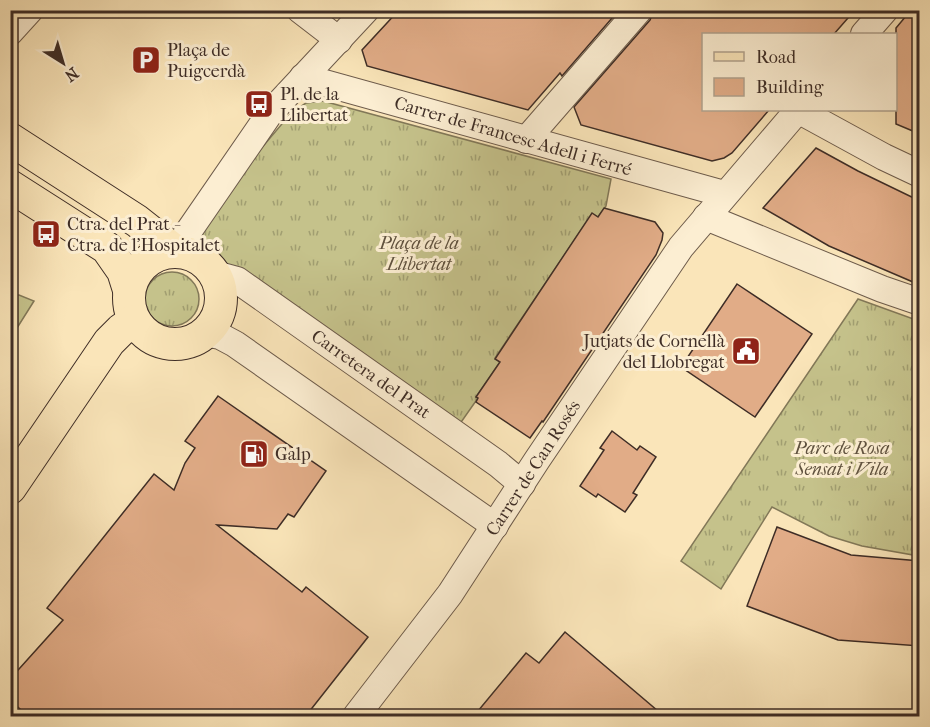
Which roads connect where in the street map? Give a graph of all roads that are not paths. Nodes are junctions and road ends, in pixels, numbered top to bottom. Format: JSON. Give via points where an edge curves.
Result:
{"nodes":[{"id":1,"x":30,"y":10,"type":"edge"},
{"id":2,"x":300,"y":10,"type":"edge"},
{"id":3,"x":366,"y":10,"type":"edge"},
{"id":4,"x":639,"y":10,"type":"edge"},
{"id":5,"x":885,"y":10,"type":"edge"},
{"id":6,"x":10,"y":32,"type":"edge"},
{"id":7,"x":865,"y":33,"type":"edge"},
{"id":8,"x":339,"y":40,"type":"junction"},
{"id":9,"x":303,"y":77,"type":"junction"},
{"id":10,"x":797,"y":111,"type":"edge"},
{"id":11,"x":800,"y":111,"type":"edge"},
{"id":12,"x":10,"y":139,"type":"edge"},
{"id":13,"x":526,"y":140,"type":"junction"},
{"id":14,"x":920,"y":174,"type":"edge"},
{"id":15,"x":10,"y":186,"type":"edge"},
{"id":16,"x":724,"y":195,"type":"junction"},
{"id":17,"x":706,"y":217,"type":"junction"},
{"id":18,"x":176,"y":251,"type":"junction"},
{"id":19,"x":214,"y":274,"type":"junction"},
{"id":20,"x":129,"y":290,"type":"junction"},
{"id":21,"x":920,"y":302,"type":"edge"},
{"id":22,"x":134,"y":321,"type":"junction"},
{"id":23,"x":205,"y":333,"type":"junction"},
{"id":24,"x":522,"y":484,"type":"junction"},
{"id":25,"x":10,"y":488,"type":"edge"},
{"id":26,"x":495,"y":526,"type":"junction"},
{"id":27,"x":356,"y":717,"type":"edge"}],
"edges":[{"from":1,"to":6,"type":"street"},
{"from":2,"to":8,"type":"street"},
{"from":3,"to":8,"type":"street"},
{"from":4,"to":13,"type":"street"},
{"from":5,"to":7,"type":"street"},
{"from":8,"to":9,"type":"street"},
{"from":9,"to":13,"type":"street","name":"Carrer de Francesc Adell i Ferré"},
{"from":9,"to":18,"type":"street","via":[[270,113]]},
{"from":10,"to":16,"type":"street","name":"Carrer de Can Rosés"},
{"from":11,"to":14,"type":"street"},
{"from":12,"to":18,"type":"main road","via":[[137,221]]},
{"from":13,"to":16,"type":"street","name":"Carrer de Francesc Adell i Ferré"},
{"from":15,"to":20,"type":"main road","via":[[106,248],[123,271]]},
{"from":16,"to":17,"type":"street","name":"Carrer de Can Rosés"},
{"from":17,"to":21,"type":"street"},
{"from":17,"to":24,"type":"street","name":"Carrer de Can Rosés","via":[[681,247]]},
{"from":18,"to":19,"type":"main road","via":[[196,257]]},
{"from":18,"to":20,"type":"main road","via":[[158,254],[147,261]]},
{"from":19,"to":23,"type":"main road","via":[[221,286],[221,310]]},
{"from":19,"to":24,"type":"street","name":"Carretera del Prat","via":[[237,280]]},
{"from":20,"to":22,"type":"main road"},
{"from":22,"to":23,"type":"main road","via":[[148,336],[164,343],[193,341]]},
{"from":22,"to":25,"type":"main road","via":[[109,342]]},
{"from":23,"to":26,"type":"street","via":[[235,344]]},
{"from":24,"to":26,"type":"street","name":"Carrer de Can Rosés"},
{"from":26,"to":27,"type":"street","name":"Carrer de Can Rosés","via":[[450,594]]}]}
